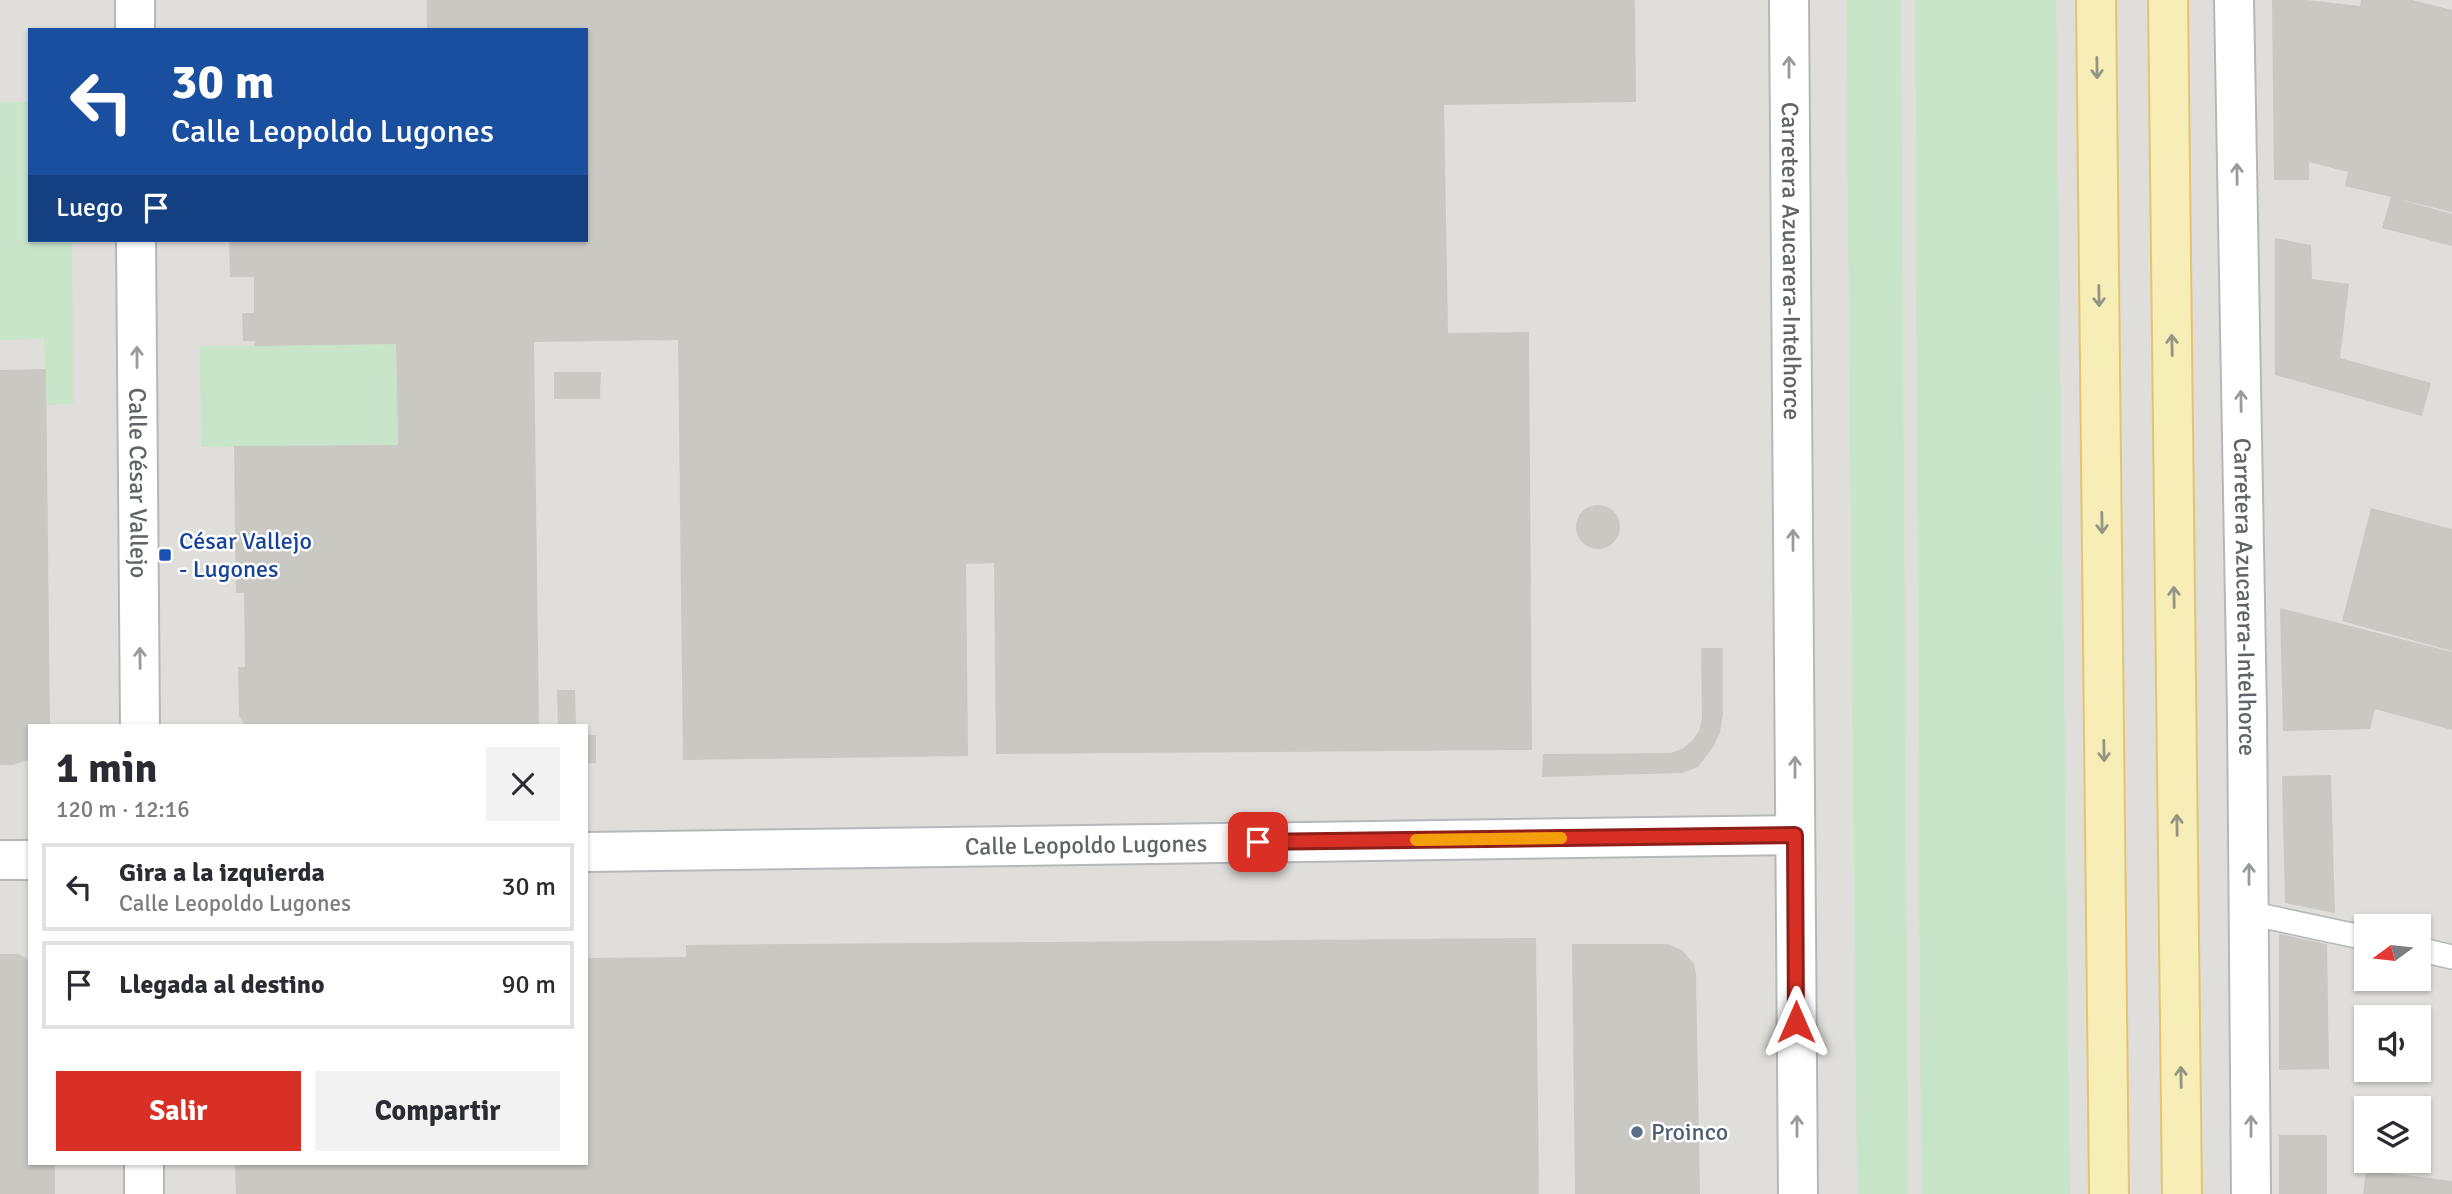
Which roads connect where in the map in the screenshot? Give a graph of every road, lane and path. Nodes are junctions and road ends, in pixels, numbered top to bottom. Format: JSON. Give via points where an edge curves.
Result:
{"nodes":[{"id":1,"x":135,"y":0,"type":"edge"},
{"id":2,"x":1789,"y":0,"type":"edge"},
{"id":3,"x":2096,"y":0,"type":"edge"},
{"id":4,"x":2168,"y":0,"type":"edge"},
{"id":5,"x":2234,"y":0,"type":"edge"},
{"id":6,"x":135,"y":28,"type":"edge"},
{"id":7,"x":136,"y":242,"type":"edge"},
{"id":8,"x":141,"y":724,"type":"edge"},
{"id":9,"x":1795,"y":835,"type":"junction"},
{"id":10,"x":588,"y":852,"type":"edge"},
{"id":11,"x":0,"y":860,"type":"edge"},
{"id":12,"x":28,"y":860,"type":"edge"},
{"id":13,"x":2249,"y":913,"type":"junction"},
{"id":14,"x":2354,"y":935,"type":"edge"},
{"id":15,"x":2431,"y":952,"type":"edge"},
{"id":16,"x":2452,"y":957,"type":"edge"},
{"id":17,"x":144,"y":1165,"type":"edge"},
{"id":18,"x":145,"y":1194,"type":"edge"},
{"id":19,"x":1798,"y":1194,"type":"edge"},
{"id":20,"x":2109,"y":1194,"type":"edge"},
{"id":21,"x":2182,"y":1194,"type":"edge"},
{"id":22,"x":2251,"y":1194,"type":"edge"}],
"edges":[{"from":1,"to":6,"type":"street"},
{"from":9,"to":2,"type":"street","name":"Carretera Azucarera-Intelhorce","one_way":true},
{"from":3,"to":20,"type":"main road","one_way":true},
{"from":21,"to":4,"type":"main road","one_way":true},
{"from":13,"to":5,"type":"street","name":"Carretera Azucarera-Intelhorce","one_way":true},
{"from":8,"to":7,"type":"street","name":"Calle César Vallejo","one_way":true},
{"from":9,"to":10,"type":"street","name":"Calle Leopoldo Lugones"},
{"from":19,"to":9,"type":"street","name":"Carretera Azucarera-Intelhorce","one_way":true},
{"from":11,"to":12,"type":"street"},
{"from":13,"to":14,"type":"lane"},
{"from":22,"to":13,"type":"street","name":"Carretera Azucarera-Intelhorce","one_way":true},
{"from":15,"to":16,"type":"lane"},
{"from":17,"to":18,"type":"street"}]}
